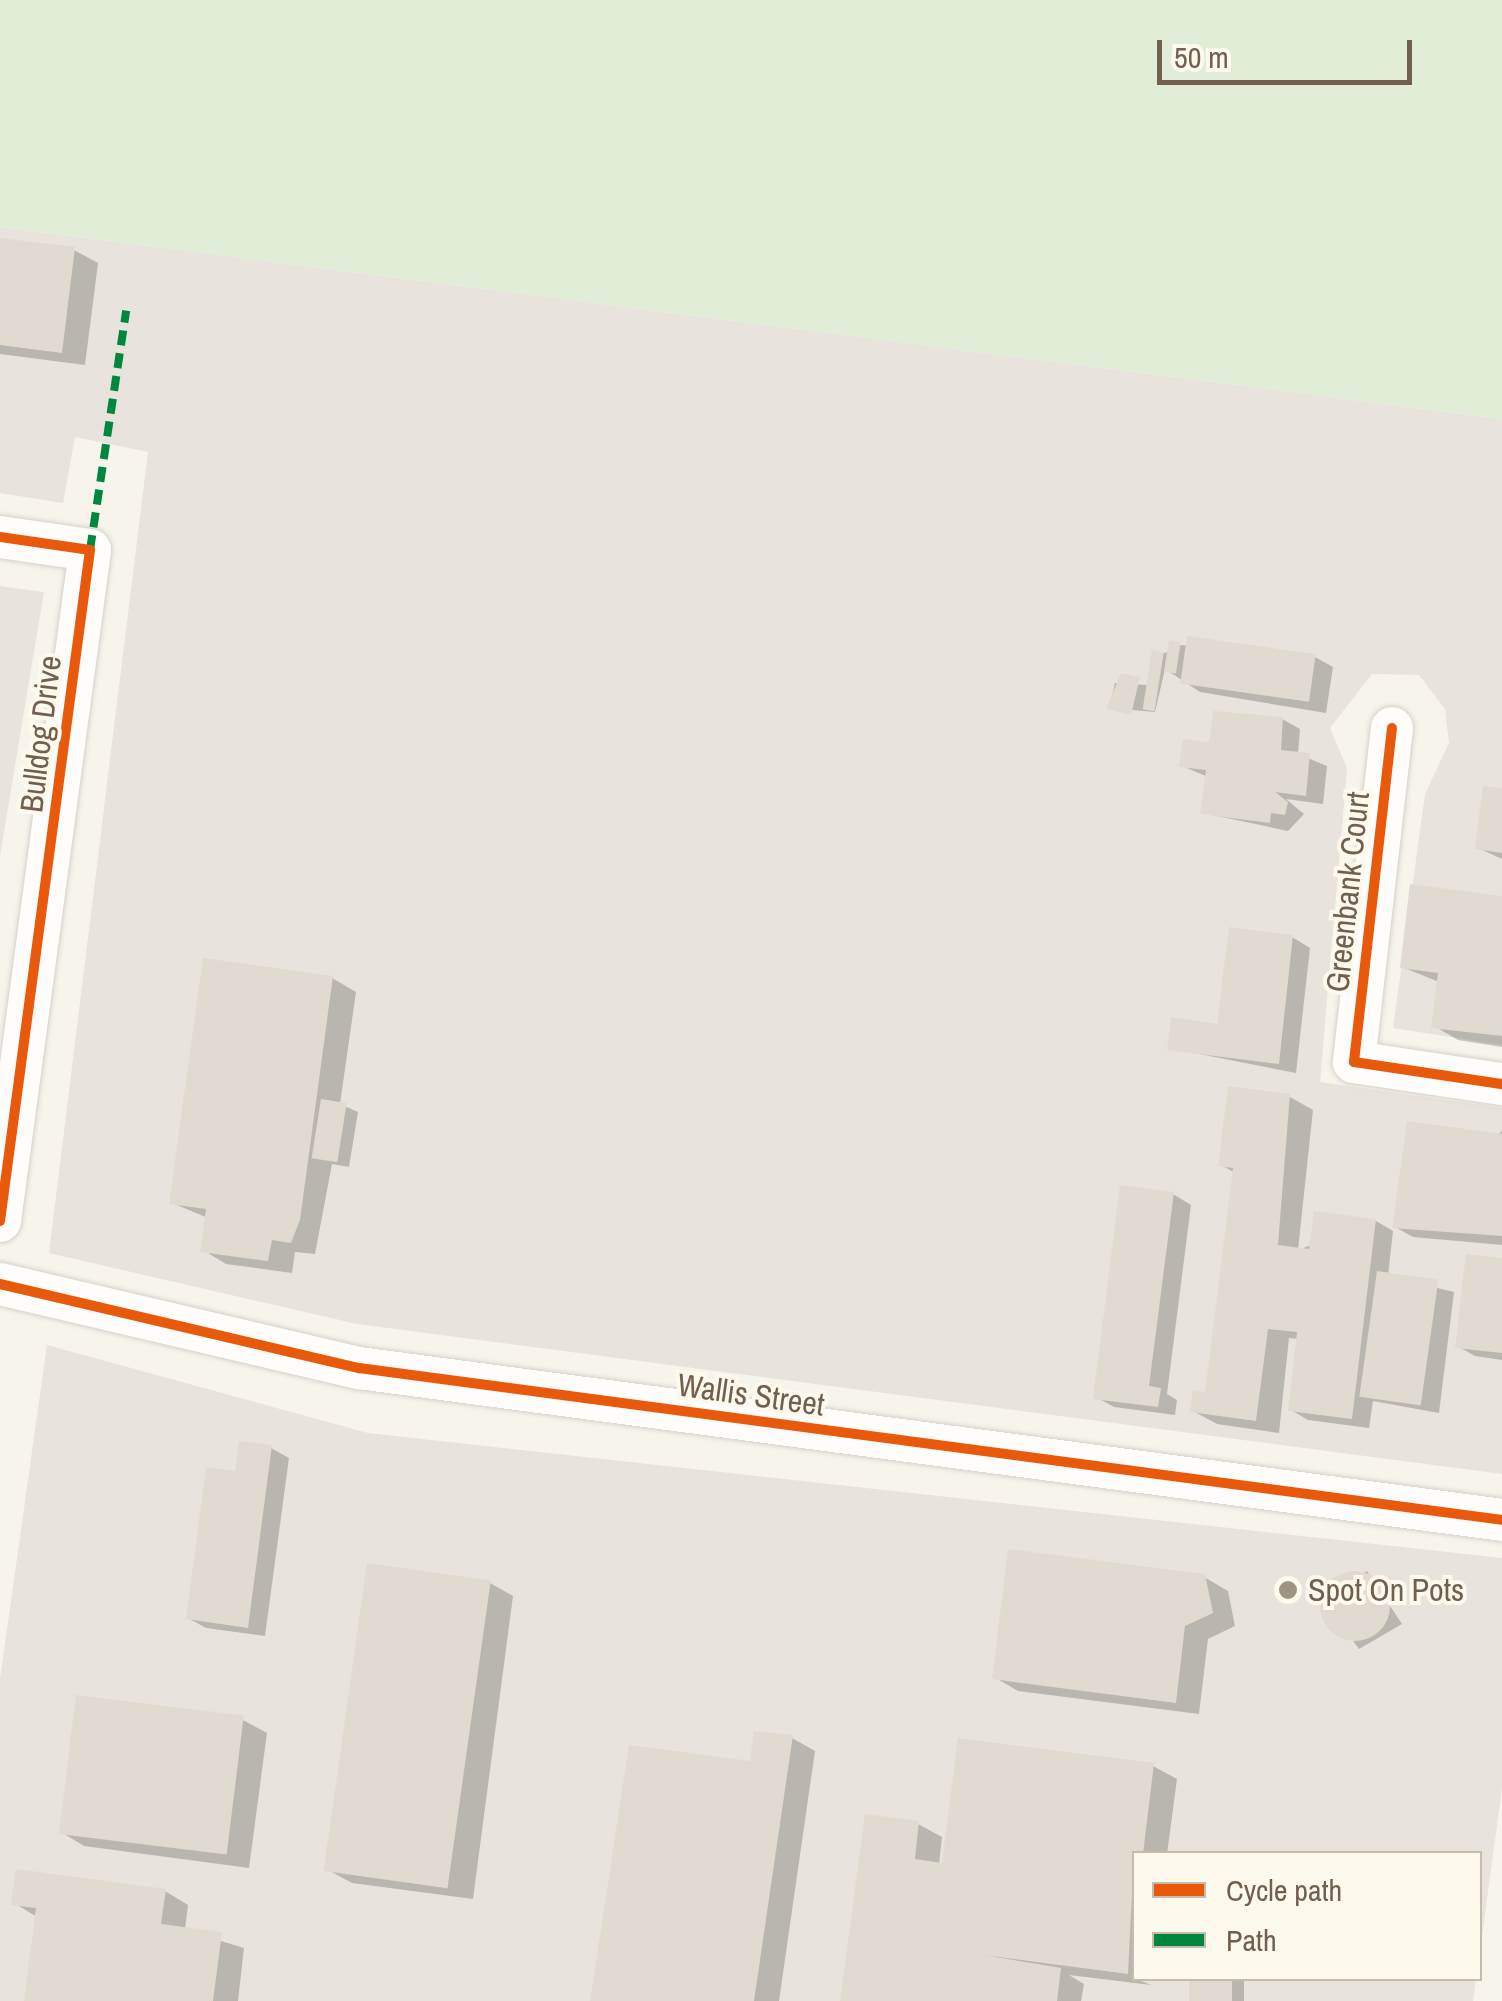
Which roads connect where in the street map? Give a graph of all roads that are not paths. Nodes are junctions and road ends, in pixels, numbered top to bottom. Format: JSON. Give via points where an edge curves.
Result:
{"nodes":[{"id":1,"x":0,"y":537,"type":"edge"},
{"id":2,"x":1392,"y":728,"type":"dead end"},
{"id":3,"x":1502,"y":1084,"type":"edge"},
{"id":4,"x":0,"y":1221,"type":"edge"},
{"id":5,"x":0,"y":1284,"type":"edge"},
{"id":6,"x":1502,"y":1520,"type":"edge"}],
"edges":[{"from":1,"to":4,"type":"street","name":"Bulldog Drive","via":[[90,550]]},
{"from":2,"to":3,"type":"street","name":"Greenbank Court","via":[[1354,1062]]},
{"from":5,"to":6,"type":"street","name":"Wallis Street","via":[[359,1368]]}]}
